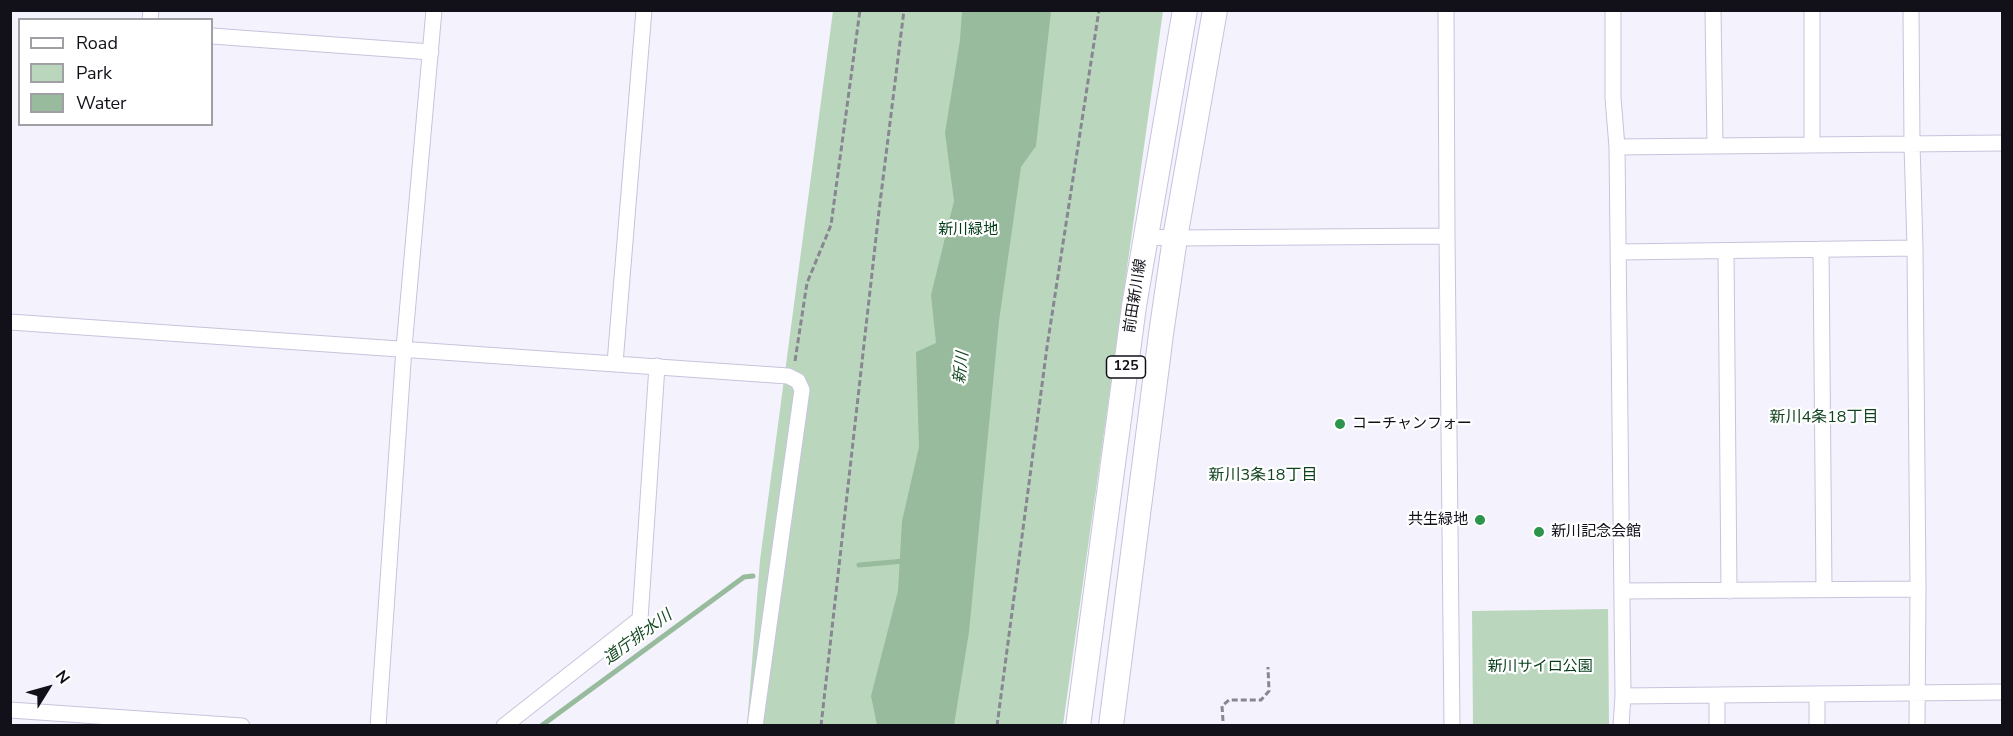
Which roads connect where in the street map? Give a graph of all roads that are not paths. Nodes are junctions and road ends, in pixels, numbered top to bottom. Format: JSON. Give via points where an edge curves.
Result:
{"nodes":[{"id":1,"x":434,"y":10,"type":"edge"},
{"id":2,"x":644,"y":10,"type":"edge"},
{"id":3,"x":1185,"y":10,"type":"edge"},
{"id":4,"x":1215,"y":10,"type":"edge"},
{"id":5,"x":1446,"y":10,"type":"edge"},
{"id":6,"x":1612,"y":10,"type":"edge"},
{"id":7,"x":1713,"y":10,"type":"edge"},
{"id":8,"x":1812,"y":10,"type":"edge"},
{"id":9,"x":1911,"y":10,"type":"edge"},
{"id":10,"x":213,"y":36,"type":"edge"},
{"id":11,"x":431,"y":52,"type":"junction"},
{"id":12,"x":2002,"y":143,"type":"edge"},
{"id":13,"x":1912,"y":144,"type":"junction"},
{"id":14,"x":1812,"y":145,"type":"junction"},
{"id":15,"x":1714,"y":146,"type":"junction"},
{"id":16,"x":1617,"y":147,"type":"junction"},
{"id":17,"x":1447,"y":236,"type":"junction"},
{"id":18,"x":1146,"y":237,"type":"junction"},
{"id":19,"x":1175,"y":238,"type":"junction"},
{"id":20,"x":1915,"y":248,"type":"junction"},
{"id":21,"x":1821,"y":249,"type":"junction"},
{"id":22,"x":1726,"y":251,"type":"junction"},
{"id":23,"x":1619,"y":252,"type":"junction"},
{"id":24,"x":10,"y":322,"type":"edge"},
{"id":25,"x":404,"y":348,"type":"junction"},
{"id":26,"x":615,"y":363,"type":"junction"},
{"id":27,"x":657,"y":366,"type":"junction"},
{"id":28,"x":1918,"y":589,"type":"junction"},
{"id":29,"x":1824,"y":590,"type":"junction"},
{"id":30,"x":1622,"y":591,"type":"junction"},
{"id":31,"x":1729,"y":591,"type":"junction"},
{"id":32,"x":2002,"y":692,"type":"edge"},
{"id":33,"x":1917,"y":693,"type":"junction"},
{"id":34,"x":1817,"y":694,"type":"junction"},
{"id":35,"x":1623,"y":696,"type":"junction"},
{"id":36,"x":1717,"y":696,"type":"junction"},
{"id":37,"x":10,"y":710,"type":"edge"},
{"id":38,"x":242,"y":726,"type":"edge"},
{"id":39,"x":378,"y":726,"type":"edge"},
{"id":40,"x":504,"y":726,"type":"edge"},
{"id":41,"x":755,"y":726,"type":"edge"},
{"id":42,"x":1078,"y":726,"type":"edge"},
{"id":43,"x":1111,"y":726,"type":"edge"},
{"id":44,"x":1452,"y":726,"type":"edge"},
{"id":45,"x":1621,"y":726,"type":"edge"},
{"id":46,"x":1717,"y":726,"type":"edge"},
{"id":47,"x":1817,"y":726,"type":"edge"},
{"id":48,"x":1917,"y":726,"type":"edge"}],
"edges":[{"from":1,"to":11,"type":"street"},
{"from":2,"to":26,"type":"street"},
{"from":3,"to":18,"type":"main road","name":"前田新川線","number":"125"},
{"from":4,"to":19,"type":"main road","name":"前田新川線","number":"125"},
{"from":5,"to":17,"type":"street"},
{"from":6,"to":16,"type":"street"},
{"from":7,"to":15,"type":"street"},
{"from":8,"to":14,"type":"street"},
{"from":9,"to":13,"type":"street"},
{"from":10,"to":11,"type":"street"},
{"from":11,"to":25,"type":"street"},
{"from":12,"to":13,"type":"street"},
{"from":13,"to":14,"type":"street"},
{"from":13,"to":20,"type":"street"},
{"from":14,"to":15,"type":"street"},
{"from":15,"to":16,"type":"street"},
{"from":16,"to":23,"type":"street"},
{"from":17,"to":19,"type":"street"},
{"from":17,"to":44,"type":"street"},
{"from":18,"to":19,"type":"street"},
{"from":18,"to":42,"type":"main road","name":"前田新川線","number":"125"},
{"from":19,"to":43,"type":"main road","name":"前田新川線","number":"125"},
{"from":20,"to":21,"type":"street"},
{"from":20,"to":28,"type":"street"},
{"from":21,"to":22,"type":"street"},
{"from":21,"to":29,"type":"street"},
{"from":22,"to":23,"type":"street"},
{"from":22,"to":31,"type":"street"},
{"from":23,"to":30,"type":"street"},
{"from":24,"to":25,"type":"street"},
{"from":25,"to":26,"type":"street"},
{"from":25,"to":39,"type":"street"},
{"from":26,"to":27,"type":"street"},
{"from":27,"to":40,"type":"street","via":[[640,619]]},
{"from":27,"to":41,"type":"street","via":[[788,376],[798,381],[802,390]]},
{"from":28,"to":29,"type":"street"},
{"from":28,"to":33,"type":"street"},
{"from":29,"to":31,"type":"street"},
{"from":30,"to":31,"type":"street"},
{"from":30,"to":35,"type":"street"},
{"from":32,"to":33,"type":"street"},
{"from":33,"to":34,"type":"street"},
{"from":33,"to":48,"type":"street"},
{"from":34,"to":36,"type":"street"},
{"from":34,"to":47,"type":"street"},
{"from":35,"to":36,"type":"street"},
{"from":35,"to":45,"type":"street"},
{"from":36,"to":46,"type":"street"},
{"from":37,"to":38,"type":"street"}]}
